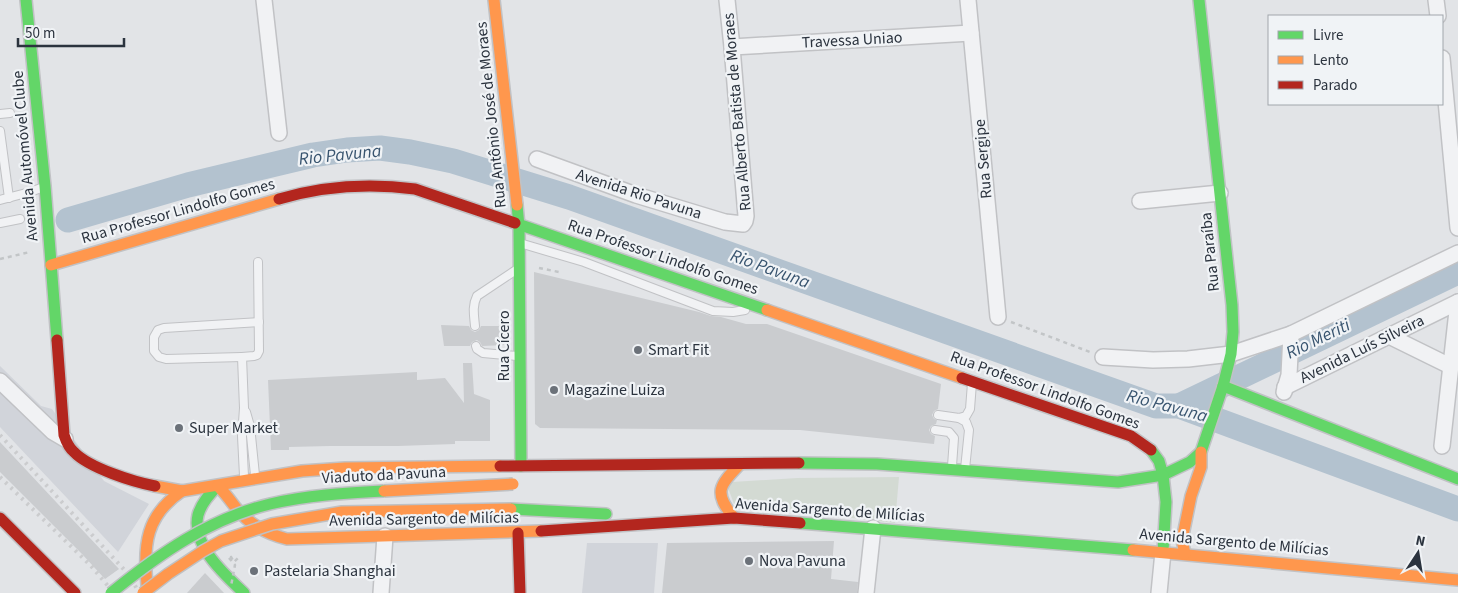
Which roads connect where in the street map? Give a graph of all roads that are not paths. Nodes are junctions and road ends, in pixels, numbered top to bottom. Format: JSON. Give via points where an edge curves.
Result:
{"nodes":[{"id":1,"x":26,"y":0,"type":"edge"},
{"id":2,"x":264,"y":0,"type":"edge"},
{"id":3,"x":494,"y":0,"type":"edge"},
{"id":4,"x":727,"y":0,"type":"edge"},
{"id":5,"x":968,"y":0,"type":"edge"},
{"id":6,"x":1199,"y":0,"type":"edge"},
{"id":7,"x":1436,"y":0,"type":"edge"},
{"id":8,"x":1438,"y":15,"type":"edge"},
{"id":9,"x":971,"y":33,"type":"junction"},
{"id":10,"x":732,"y":47,"type":"junction"},
{"id":11,"x":1443,"y":69,"type":"edge"},
{"id":12,"x":10,"y":113,"type":"dead end"},
{"id":13,"x":0,"y":114,"type":"edge"},
{"id":14,"x":0,"y":131,"type":"edge"},
{"id":15,"x":279,"y":133,"type":"dead end"},
{"id":16,"x":537,"y":159,"type":"dead end"},
{"id":17,"x":45,"y":190,"type":"junction"},
{"id":18,"x":1220,"y":194,"type":"junction"},
{"id":19,"x":9,"y":198,"type":"junction"},
{"id":20,"x":0,"y":200,"type":"edge"},
{"id":21,"x":1140,"y":202,"type":"dead end"},
{"id":22,"x":20,"y":220,"type":"dead end"},
{"id":23,"x":0,"y":223,"type":"edge"},
{"id":24,"x":743,"y":224,"type":"joint"},
{"id":25,"x":519,"y":226,"type":"junction"},
{"id":26,"x":1458,"y":228,"type":"edge"},
{"id":27,"x":520,"y":243,"type":"junction"},
{"id":28,"x":1458,"y":253,"type":"edge"},
{"id":29,"x":258,"y":262,"type":"dead end"},
{"id":30,"x":51,"y":265,"type":"junction"},
{"id":31,"x":519,"y":268,"type":"junction"},
{"id":32,"x":1458,"y":302,"type":"edge"},
{"id":33,"x":757,"y":307,"type":"junction"},
{"id":34,"x":998,"y":317,"type":"road end"},
{"id":35,"x":259,"y":322,"type":"junction"},
{"id":36,"x":475,"y":326,"type":"dead end"},
{"id":37,"x":1389,"y":336,"type":"junction"},
{"id":38,"x":1291,"y":338,"type":"junction"},
{"id":39,"x":476,"y":346,"type":"dead end"},
{"id":40,"x":1231,"y":354,"type":"junction"},
{"id":41,"x":520,"y":356,"type":"junction"},
{"id":42,"x":242,"y":357,"type":"junction"},
{"id":43,"x":1103,"y":357,"type":"road end"},
{"id":44,"x":1450,"y":366,"type":"junction"},
{"id":45,"x":0,"y":381,"type":"edge"},
{"id":46,"x":972,"y":381,"type":"junction"},
{"id":47,"x":1287,"y":381,"type":"junction"},
{"id":48,"x":1225,"y":390,"type":"junction"},
{"id":49,"x":1275,"y":407,"type":"junction"},
{"id":50,"x":938,"y":415,"type":"dead end"},
{"id":51,"x":959,"y":418,"type":"junction"},
{"id":52,"x":935,"y":430,"type":"dead end"},
{"id":53,"x":65,"y":439,"type":"junction"},
{"id":54,"x":1442,"y":446,"type":"dead end"},
{"id":55,"x":1201,"y":452,"type":"junction"},
{"id":56,"x":740,"y":464,"type":"junction"},
{"id":57,"x":521,"y":466,"type":"junction"},
{"id":58,"x":684,"y":466,"type":"junction"},
{"id":59,"x":952,"y":469,"type":"junction"},
{"id":60,"x":965,"y":471,"type":"junction"},
{"id":61,"x":1163,"y":475,"type":"junction"},
{"id":62,"x":608,"y":476,"type":"dead end"},
{"id":63,"x":1458,"y":479,"type":"edge"},
{"id":64,"x":250,"y":480,"type":"junction"},
{"id":65,"x":518,"y":484,"type":"dead end"},
{"id":66,"x":218,"y":486,"type":"junction"},
{"id":67,"x":182,"y":491,"type":"junction"},
{"id":68,"x":0,"y":518,"type":"edge"},
{"id":69,"x":734,"y":518,"type":"junction"},
{"id":70,"x":691,"y":521,"type":"junction"},
{"id":71,"x":873,"y":528,"type":"junction"},
{"id":72,"x":518,"y":533,"type":"junction"},
{"id":73,"x":385,"y":536,"type":"junction"},
{"id":74,"x":200,"y":540,"type":"junction"},
{"id":75,"x":1163,"y":552,"type":"junction"},
{"id":76,"x":1185,"y":554,"type":"junction"},
{"id":77,"x":145,"y":555,"type":"junction"},
{"id":78,"x":1458,"y":580,"type":"edge"},
{"id":79,"x":75,"y":593,"type":"edge"},
{"id":80,"x":111,"y":593,"type":"edge"},
{"id":81,"x":143,"y":593,"type":"edge"},
{"id":82,"x":148,"y":593,"type":"edge"},
{"id":83,"x":244,"y":593,"type":"edge"},
{"id":84,"x":381,"y":593,"type":"edge"},
{"id":85,"x":520,"y":593,"type":"edge"},
{"id":86,"x":866,"y":593,"type":"edge"},
{"id":87,"x":1159,"y":593,"type":"edge"}],
"edges":[{"from":1,"to":17,"type":"main road","name":"Avenida Automóvel Clube"},
{"from":2,"to":15,"type":"street"},
{"from":3,"to":25,"type":"main road","name":"Rua Antônio José de Moraes"},
{"from":4,"to":10,"type":"street","name":"Rua Alberto Batista de Moraes"},
{"from":5,"to":9,"type":"street","name":"Rua Sergipe"},
{"from":6,"to":18,"type":"main road","name":"Rua Paraíba"},
{"from":7,"to":8,"type":"street"},
{"from":9,"to":10,"type":"street","name":"Travessa Uniao"},
{"from":9,"to":34,"type":"street","name":"Rua Sergipe"},
{"from":10,"to":24,"type":"street","name":"Rua Alberto Batista de Moraes","via":[[746,216]]},
{"from":11,"to":26,"type":"street"},
{"from":12,"to":13,"type":"lane"},
{"from":14,"to":19,"type":"lane"},
{"from":16,"to":24,"type":"street","name":"Avenida Rio Pavuna","via":[[636,195],[725,222]]},
{"from":17,"to":19,"type":"lane"},
{"from":17,"to":30,"type":"main road","name":"Avenida Automóvel Clube"},
{"from":18,"to":21,"type":"street"},
{"from":18,"to":40,"type":"main road","name":"Rua Paraíba","via":[[1232,305]]},
{"from":19,"to":20,"type":"lane"},
{"from":22,"to":23,"type":"lane"},
{"from":25,"to":27,"type":"main road","name":"Rua Cícero"},
{"from":25,"to":30,"type":"main road","name":"Rua Professor Lindolfo Gomes","via":[[415,189],[395,185],[338,187],[295,194]]},
{"from":25,"to":33,"type":"main road","name":"Rua Professor Lindolfo Gomes"},
{"from":27,"to":31,"type":"main road","name":"Rua Cícero"},
{"from":27,"to":33,"type":"lane","via":[[584,262],[713,310],[733,312]]},
{"from":28,"to":38,"type":"street"},
{"from":29,"to":35,"type":"lane"},
{"from":30,"to":53,"type":"main road","name":"Avenida Automóvel Clube"},
{"from":31,"to":36,"type":"lane","via":[[477,296],[474,302]]},
{"from":31,"to":41,"type":"main road","name":"Rua Cícero"},
{"from":32,"to":37,"type":"street","name":"Avenida Luís Silveira"},
{"from":32,"to":44,"type":"street"},
{"from":33,"to":46,"type":"main road","name":"Rua Professor Lindolfo Gomes"},
{"from":35,"to":42,"type":"lane","via":[[257,355]]},
{"from":35,"to":42,"type":"lane","via":[[164,328],[158,330],[154,337],[154,351],[166,359]]},
{"from":37,"to":44,"type":"street"},
{"from":37,"to":47,"type":"street","name":"Avenida Luís Silveira"},
{"from":38,"to":40,"type":"street"},
{"from":38,"to":47,"type":"street"},
{"from":39,"to":41,"type":"lane","via":[[483,353]]},
{"from":40,"to":43,"type":"street","via":[[1153,360]]},
{"from":40,"to":48,"type":"main road","name":"Rua Paraíba"},
{"from":41,"to":57,"type":"main road","name":"Rua Cícero"},
{"from":42,"to":64,"type":"lane","via":[[244,408],[250,426]]},
{"from":44,"to":54,"type":"street"},
{"from":45,"to":53,"type":"street","via":[[53,432]]},
{"from":46,"to":51,"type":"lane","via":[[968,413]]},
{"from":46,"to":61,"type":"main road","name":"Rua Professor Lindolfo Gomes","via":[[1131,436],[1153,450]]},
{"from":47,"to":49,"type":"street","name":"Avenida Luís Silveira"},
{"from":48,"to":49,"type":"main road"},
{"from":48,"to":55,"type":"main road","name":"Rua Paraíba"},
{"from":49,"to":63,"type":"main road"},
{"from":50,"to":51,"type":"lane"},
{"from":51,"to":60,"type":"lane","via":[[966,422],[969,430]]},
{"from":52,"to":59,"type":"lane","via":[[949,432],[954,438]]},
{"from":53,"to":67,"type":"main road","via":[[74,454],[102,470],[141,483]]},
{"from":55,"to":61,"type":"main road","via":[[1190,462]]},
{"from":55,"to":76,"type":"main road","name":"Rua Paraíba","via":[[1201,467],[1182,540]]},
{"from":56,"to":58,"type":"main road"},
{"from":56,"to":59,"type":"main road","via":[[867,464]]},
{"from":56,"to":69,"type":"main road","via":[[720,490],[724,505]]},
{"from":57,"to":58,"type":"main road"},
{"from":57,"to":64,"type":"main road","via":[[345,468]]},
{"from":58,"to":62,"type":"main road"},
{"from":59,"to":60,"type":"main road"},
{"from":60,"to":61,"type":"main road","via":[[1118,482]]},
{"from":61,"to":75,"type":"main road","name":"Rua Professor Lindolfo Gomes","via":[[1166,502]]},
{"from":64,"to":66,"type":"main road"},
{"from":65,"to":80,"type":"main road","name":"Viaduto da Pavuna","bridge":true,"via":[[318,495],[259,506],[198,531],[151,561]]},
{"from":66,"to":67,"type":"main road"},
{"from":66,"to":73,"type":"main road","name":"Avenida Sargento de Milícias","via":[[248,520],[279,537]]},
{"from":66,"to":74,"type":"main road","via":[[197,518]]},
{"from":67,"to":77,"type":"main road","via":[[165,504],[153,520]]},
{"from":68,"to":79,"type":"main road"},
{"from":69,"to":70,"type":"main road","name":"Avenida Sargento de Milícias"},
{"from":69,"to":71,"type":"main road","name":"Avenida Sargento de Milícias"},
{"from":70,"to":72,"type":"main road","name":"Avenida Sargento de Milícias"},
{"from":70,"to":81,"type":"main road","bridge":true,"via":[[511,509],[342,512],[272,524],[238,534],[203,551]]},
{"from":71,"to":75,"type":"main road","name":"Avenida Sargento de Milícias"},
{"from":71,"to":86,"type":"street"},
{"from":72,"to":73,"type":"main road","name":"Avenida Sargento de Milícias"},
{"from":72,"to":85,"type":"main road"},
{"from":73,"to":84,"type":"street"},
{"from":74,"to":77,"type":"main road","via":[[168,545]]},
{"from":74,"to":83,"type":"main road","via":[[217,566]]},
{"from":75,"to":76,"type":"main road","name":"Avenida Sargento de Milícias"},
{"from":75,"to":87,"type":"street"},
{"from":76,"to":78,"type":"main road","name":"Avenida Sargento de Milícias"},
{"from":77,"to":82,"type":"main road"}]}
